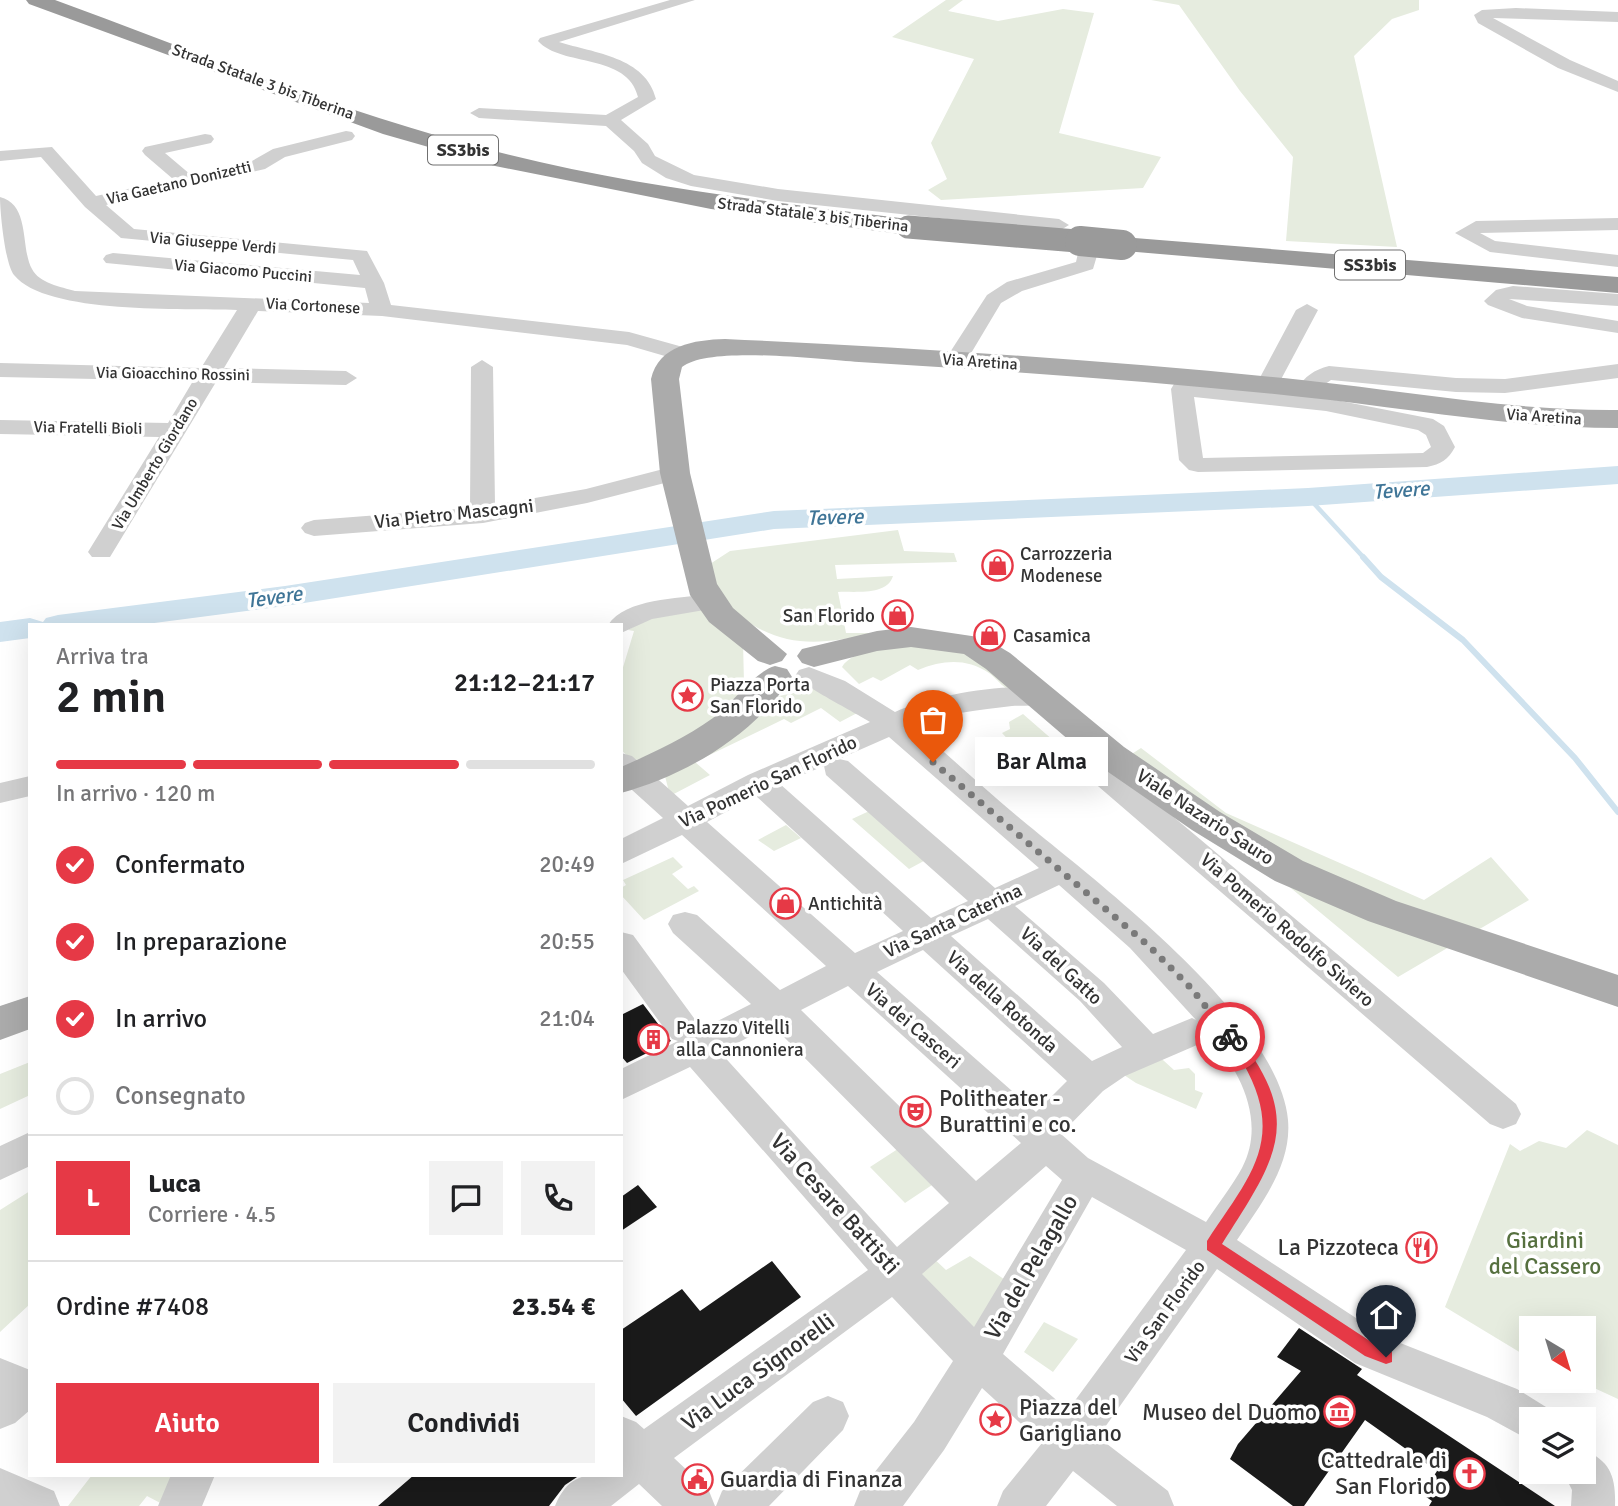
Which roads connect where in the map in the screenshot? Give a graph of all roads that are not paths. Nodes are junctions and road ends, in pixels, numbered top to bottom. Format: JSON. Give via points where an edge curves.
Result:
{"nodes":[{"id":1,"x":36,"y":0,"type":"edge"},
{"id":2,"x":56,"y":0,"type":"edge"},
{"id":3,"x":687,"y":0,"type":"edge"},
{"id":4,"x":1618,"y":17,"type":"edge"},
{"id":5,"x":635,"y":27,"type":"dead end"},
{"id":6,"x":561,"y":34,"type":"junction"},
{"id":7,"x":1618,"y":88,"type":"edge"},
{"id":8,"x":479,"y":113,"type":"dead end"},
{"id":9,"x":611,"y":121,"type":"junction"},
{"id":10,"x":346,"y":136,"type":"dead end"},
{"id":11,"x":205,"y":139,"type":"dead end"},
{"id":12,"x":0,"y":156,"type":"edge"},
{"id":13,"x":189,"y":182,"type":"junction"},
{"id":14,"x":0,"y":203,"type":"edge"},
{"id":15,"x":92,"y":203,"type":"junction"},
{"id":16,"x":911,"y":223,"type":"junction"},
{"id":17,"x":1618,"y":224,"type":"edge"},
{"id":18,"x":1059,"y":225,"type":"dead end"},
{"id":19,"x":1122,"y":241,"type":"junction"},
{"id":20,"x":1089,"y":249,"type":"dead end"},
{"id":21,"x":113,"y":260,"type":"dead end"},
{"id":22,"x":1618,"y":261,"type":"edge"},
{"id":23,"x":22,"y":272,"type":"junction"},
{"id":24,"x":1618,"y":277,"type":"edge"},
{"id":25,"x":0,"y":281,"type":"edge"},
{"id":26,"x":374,"y":283,"type":"junction"},
{"id":27,"x":1618,"y":285,"type":"edge"},
{"id":28,"x":1618,"y":300,"type":"edge"},
{"id":29,"x":252,"y":303,"type":"junction"},
{"id":30,"x":382,"y":310,"type":"junction"},
{"id":31,"x":1307,"y":310,"type":"dead end"},
{"id":32,"x":1618,"y":327,"type":"edge"},
{"id":33,"x":682,"y":354,"type":"junction"},
{"id":34,"x":956,"y":360,"type":"junction"},
{"id":35,"x":482,"y":367,"type":"dead end"},
{"id":36,"x":0,"y":370,"type":"edge"},
{"id":37,"x":1618,"y":371,"type":"edge"},
{"id":38,"x":209,"y":374,"type":"junction"},
{"id":39,"x":346,"y":379,"type":"dead end"},
{"id":40,"x":1201,"y":385,"type":"junction"},
{"id":41,"x":1267,"y":385,"type":"junction"},
{"id":42,"x":1308,"y":389,"type":"junction"},
{"id":43,"x":1618,"y":419,"type":"edge"},
{"id":44,"x":0,"y":427,"type":"edge"},
{"id":45,"x":176,"y":430,"type":"junction"},
{"id":46,"x":677,"y":484,"type":"junction"},
{"id":47,"x":483,"y":515,"type":"junction"},
{"id":48,"x":314,"y":528,"type":"dead end"},
{"id":49,"x":101,"y":552,"type":"dead end"},
{"id":50,"x":704,"y":593,"type":"junction"},
{"id":51,"x":623,"y":624,"type":"edge"},
{"id":52,"x":792,"y":666,"type":"junction"},
{"id":53,"x":1041,"y":697,"type":"junction"},
{"id":54,"x":891,"y":726,"type":"junction"},
{"id":55,"x":1097,"y":744,"type":"junction"},
{"id":56,"x":831,"y":763,"type":"junction"},
{"id":57,"x":626,"y":773,"type":"edge"},
{"id":58,"x":759,"y":782,"type":"junction"},
{"id":59,"x":28,"y":786,"type":"edge"},
{"id":60,"x":0,"y":793,"type":"edge"},
{"id":61,"x":685,"y":822,"type":"junction"},
{"id":62,"x":623,"y":852,"type":"edge"},
{"id":63,"x":1061,"y":871,"type":"junction"},
{"id":64,"x":991,"y":902,"type":"junction"},
{"id":65,"x":685,"y":924,"type":"dead end"},
{"id":66,"x":925,"y":934,"type":"junction"},
{"id":67,"x":623,"y":947,"type":"edge"},
{"id":68,"x":849,"y":970,"type":"junction"},
{"id":69,"x":1618,"y":991,"type":"edge"},
{"id":70,"x":775,"y":1006,"type":"junction"},
{"id":71,"x":1207,"y":1026,"type":"junction"},
{"id":72,"x":693,"y":1041,"type":"junction"},
{"id":73,"x":1146,"y":1049,"type":"junction"},
{"id":74,"x":1090,"y":1081,"type":"junction"},
{"id":75,"x":623,"y":1085,"type":"edge"},
{"id":76,"x":1503,"y":1115,"type":"dead end"},
{"id":77,"x":1041,"y":1139,"type":"junction"},
{"id":78,"x":28,"y":1148,"type":"edge"},
{"id":79,"x":0,"y":1164,"type":"edge"},
{"id":80,"x":1084,"y":1175,"type":"junction"},
{"id":81,"x":975,"y":1204,"type":"junction"},
{"id":82,"x":1213,"y":1245,"type":"junction"},
{"id":83,"x":895,"y":1273,"type":"junction"},
{"id":84,"x":977,"y":1358,"type":"junction"},
{"id":85,"x":1519,"y":1414,"type":"edge"},
{"id":86,"x":828,"y":1416,"type":"dead end"},
{"id":87,"x":1071,"y":1442,"type":"junction"},
{"id":88,"x":625,"y":1460,"type":"edge"},
{"id":89,"x":192,"y":1477,"type":"edge"},
{"id":90,"x":607,"y":1477,"type":"edge"},
{"id":91,"x":1594,"y":1484,"type":"edge"},
{"id":92,"x":0,"y":1489,"type":"edge"},
{"id":93,"x":1026,"y":1496,"type":"edge"},
{"id":94,"x":38,"y":1506,"type":"edge"},
{"id":95,"x":180,"y":1506,"type":"edge"},
{"id":96,"x":577,"y":1506,"type":"edge"},
{"id":97,"x":694,"y":1506,"type":"edge"},
{"id":98,"x":738,"y":1506,"type":"edge"},
{"id":99,"x":876,"y":1506,"type":"edge"},
{"id":100,"x":1152,"y":1506,"type":"edge"},
{"id":101,"x":1593,"y":1506,"type":"edge"}],
"edges":[{"from":1,"to":16,"type":"highway","name":"Strada Statale 3 bis Tiberina","number":"SS3bis","via":[[391,129],[491,158],[711,202]]},
{"from":2,"to":16,"type":"highway","name":"Strada Statale 3 bis Tiberina","number":"SS3bis","via":[[402,123],[513,156],[718,196]]},
{"from":3,"to":6,"type":"street"},
{"from":4,"to":7,"type":"street","via":[[1482,15],[1503,32]]},
{"from":5,"to":6,"type":"street"},
{"from":6,"to":9,"type":"street","via":[[546,41],[614,62],[647,94],[647,99]]},
{"from":8,"to":9,"type":"street"},
{"from":9,"to":18,"type":"street","via":[[648,159],[691,180],[778,195]]},
{"from":10,"to":13,"type":"street","name":"Via Gaetano Donizetti","via":[[279,153],[258,166]]},
{"from":11,"to":13,"type":"street","via":[[151,150]]},
{"from":12,"to":15,"type":"street","name":"Via Giuseppe Verdi","via":[[46,151]]},
{"from":13,"to":15,"type":"street","name":"Via Gaetano Donizetti"},
{"from":14,"to":23,"type":"street","via":[[11,217]]},
{"from":15,"to":26,"type":"street","name":"Via Giuseppe Verdi","via":[[128,234],[360,255]]},
{"from":16,"to":19,"type":"highway","name":"Strada Statale 3 bis Tiberina","number":"SS3bis","bridge":true},
{"from":17,"to":22,"type":"street","via":[[1476,227],[1465,233],[1490,246]]},
{"from":19,"to":24,"type":"highway","name":"Strada Statale 3 bis Tiberina","number":"SS3bis"},
{"from":19,"to":27,"type":"highway","name":"Strada Statale 3 bis Tiberina","number":"SS3bis"},
{"from":20,"to":34,"type":"street","via":[[1086,265],[1021,285],[994,299]]},
{"from":21,"to":26,"type":"street","name":"Via Giacomo Puccini"},
{"from":23,"to":25,"type":"street"},
{"from":23,"to":29,"type":"street","name":"Via Cortonese","via":[[42,288],[74,297]]},
{"from":26,"to":30,"type":"street","name":"Via Giuseppe Verdi"},
{"from":28,"to":32,"type":"street","via":[[1513,292],[1495,301],[1522,312]]},
{"from":29,"to":30,"type":"street","name":"Via Cortonese"},
{"from":29,"to":38,"type":"street","name":"Via Umberto Giordano"},
{"from":30,"to":33,"type":"street","name":"Via Cortonese","via":[[629,339]]},
{"from":31,"to":41,"type":"street"},
{"from":33,"to":34,"type":"main road","name":"Via Aretina","via":[[724,347]]},
{"from":33,"to":46,"type":"main road","via":[[666,369],[665,380]]},
{"from":34,"to":40,"type":"main road","name":"Via Aretina"},
{"from":35,"to":47,"type":"street"},
{"from":36,"to":38,"type":"street","name":"Via Gioacchino Rossini"},
{"from":37,"to":42,"type":"street","via":[[1504,386],[1329,373]]},
{"from":38,"to":39,"type":"street","name":"Via Gioacchino Rossini"},
{"from":38,"to":45,"type":"street","name":"Via Umberto Giordano"},
{"from":40,"to":40,"type":"street","via":[[1424,424],[1436,431],[1443,447],[1439,455],[1427,460],[1198,465],[1191,460],[1182,389]]},
{"from":40,"to":41,"type":"main road","name":"Via Aretina"},
{"from":41,"to":42,"type":"main road","name":"Via Aretina"},
{"from":42,"to":43,"type":"main road","name":"Via Aretina","via":[[1517,416]]},
{"from":44,"to":45,"type":"street","name":"Via Fratelli Bioli"},
{"from":45,"to":49,"type":"street","name":"Via Umberto Giordano"},
{"from":46,"to":47,"type":"street","name":"Via Pietro Mascagni"},
{"from":46,"to":50,"type":"main road"},
{"from":47,"to":48,"type":"street","name":"Via Pietro Mascagni"},
{"from":50,"to":51,"type":"street"},
{"from":50,"to":52,"type":"main road"},
{"from":52,"to":53,"type":"main road","name":"Viale Nazario Sauro","via":[[877,641],[911,638],[961,643],[998,661]]},
{"from":52,"to":54,"type":"street","name":"Via San Florido","via":[[833,684]]},
{"from":52,"to":57,"type":"main road","via":[[737,719],[700,744]]},
{"from":53,"to":54,"type":"street","name":"Via Pomerio San Florido","via":[[944,707]]},
{"from":53,"to":55,"type":"main road","name":"Viale Nazario Sauro"},
{"from":54,"to":56,"type":"street","name":"Via Pomerio San Florido"},
{"from":54,"to":63,"type":"street","name":"Via San Florido"},
{"from":55,"to":69,"type":"main road","name":"Viale Nazario Sauro","via":[[1206,821],[1289,871],[1382,911]]},
{"from":55,"to":76,"type":"street","name":"Via Pomerio Rodolfo Siviero","via":[[1086,754],[1088,761]]},
{"from":56,"to":58,"type":"street","name":"Via Pomerio San Florido"},
{"from":56,"to":64,"type":"street","name":"Via del Gatto"},
{"from":57,"to":61,"type":"street","name":"Via dei Casceri"},
{"from":58,"to":61,"type":"street","name":"Via Pomerio San Florido"},
{"from":58,"to":66,"type":"street","name":"Via della Rotonda"},
{"from":59,"to":60,"type":"street"},
{"from":61,"to":62,"type":"street","name":"Via Pomerio San Florido"},
{"from":61,"to":68,"type":"street","name":"Via dei Casceri"},
{"from":63,"to":64,"type":"street","name":"Via Santa Caterina"},
{"from":63,"to":71,"type":"street","name":"Via San Florido","via":[[1191,988]]},
{"from":64,"to":66,"type":"street","name":"Via Santa Caterina"},
{"from":64,"to":73,"type":"street","name":"Via del Gatto","via":[[1091,992]]},
{"from":65,"to":70,"type":"street"},
{"from":66,"to":68,"type":"street","name":"Via Santa Caterina"},
{"from":66,"to":74,"type":"street","name":"Via della Rotonda"},
{"from":67,"to":72,"type":"street","name":"Via Cesare Battisti"},
{"from":68,"to":70,"type":"street","name":"Via Santa Caterina"},
{"from":68,"to":77,"type":"street","name":"Via dei Casceri"},
{"from":70,"to":72,"type":"street","name":"Via Santa Caterina"},
{"from":70,"to":81,"type":"street"},
{"from":71,"to":73,"type":"street","name":"Via Luca Signorelli"},
{"from":71,"to":82,"type":"street","name":"Via San Florido","via":[[1249,1059],[1271,1111],[1272,1134],[1258,1175]]},
{"from":72,"to":75,"type":"street","name":"Via Santa Caterina"},
{"from":72,"to":83,"type":"street","name":"Via Cesare Battisti"},
{"from":73,"to":74,"type":"street","name":"Via Luca Signorelli"},
{"from":74,"to":77,"type":"street","name":"Via Luca Signorelli"},
{"from":77,"to":80,"type":"street","name":"Via dei Casceri"},
{"from":77,"to":81,"type":"street","name":"Via Luca Signorelli"},
{"from":78,"to":79,"type":"street"},
{"from":80,"to":82,"type":"street","name":"Via dei Casceri"},
{"from":80,"to":84,"type":"street","name":"Via del Pelagallo"},
{"from":81,"to":83,"type":"street","name":"Via Luca Signorelli"},
{"from":82,"to":85,"type":"street","name":"Via dei Casceri","via":[[1370,1350]]},
{"from":82,"to":87,"type":"street","name":"Via San Florido"},
{"from":83,"to":84,"type":"street","name":"Via Cesare Battisti"},
{"from":83,"to":88,"type":"street","name":"Via Luca Signorelli"},
{"from":84,"to":87,"type":"street","name":"Via Cesare Battisti"},
{"from":84,"to":99,"type":"street","name":"Via del Pelagallo"},
{"from":86,"to":98,"type":"street"},
{"from":87,"to":93,"type":"street","name":"Via San Florido"},
{"from":87,"to":100,"type":"street","name":"Via Cesare Battisti"},
{"from":88,"to":97,"type":"street"},
{"from":89,"to":95,"type":"street"},
{"from":90,"to":96,"type":"street","name":"Via Luca Signorelli"},
{"from":91,"to":101,"type":"street"},
{"from":92,"to":94,"type":"street"}]}
